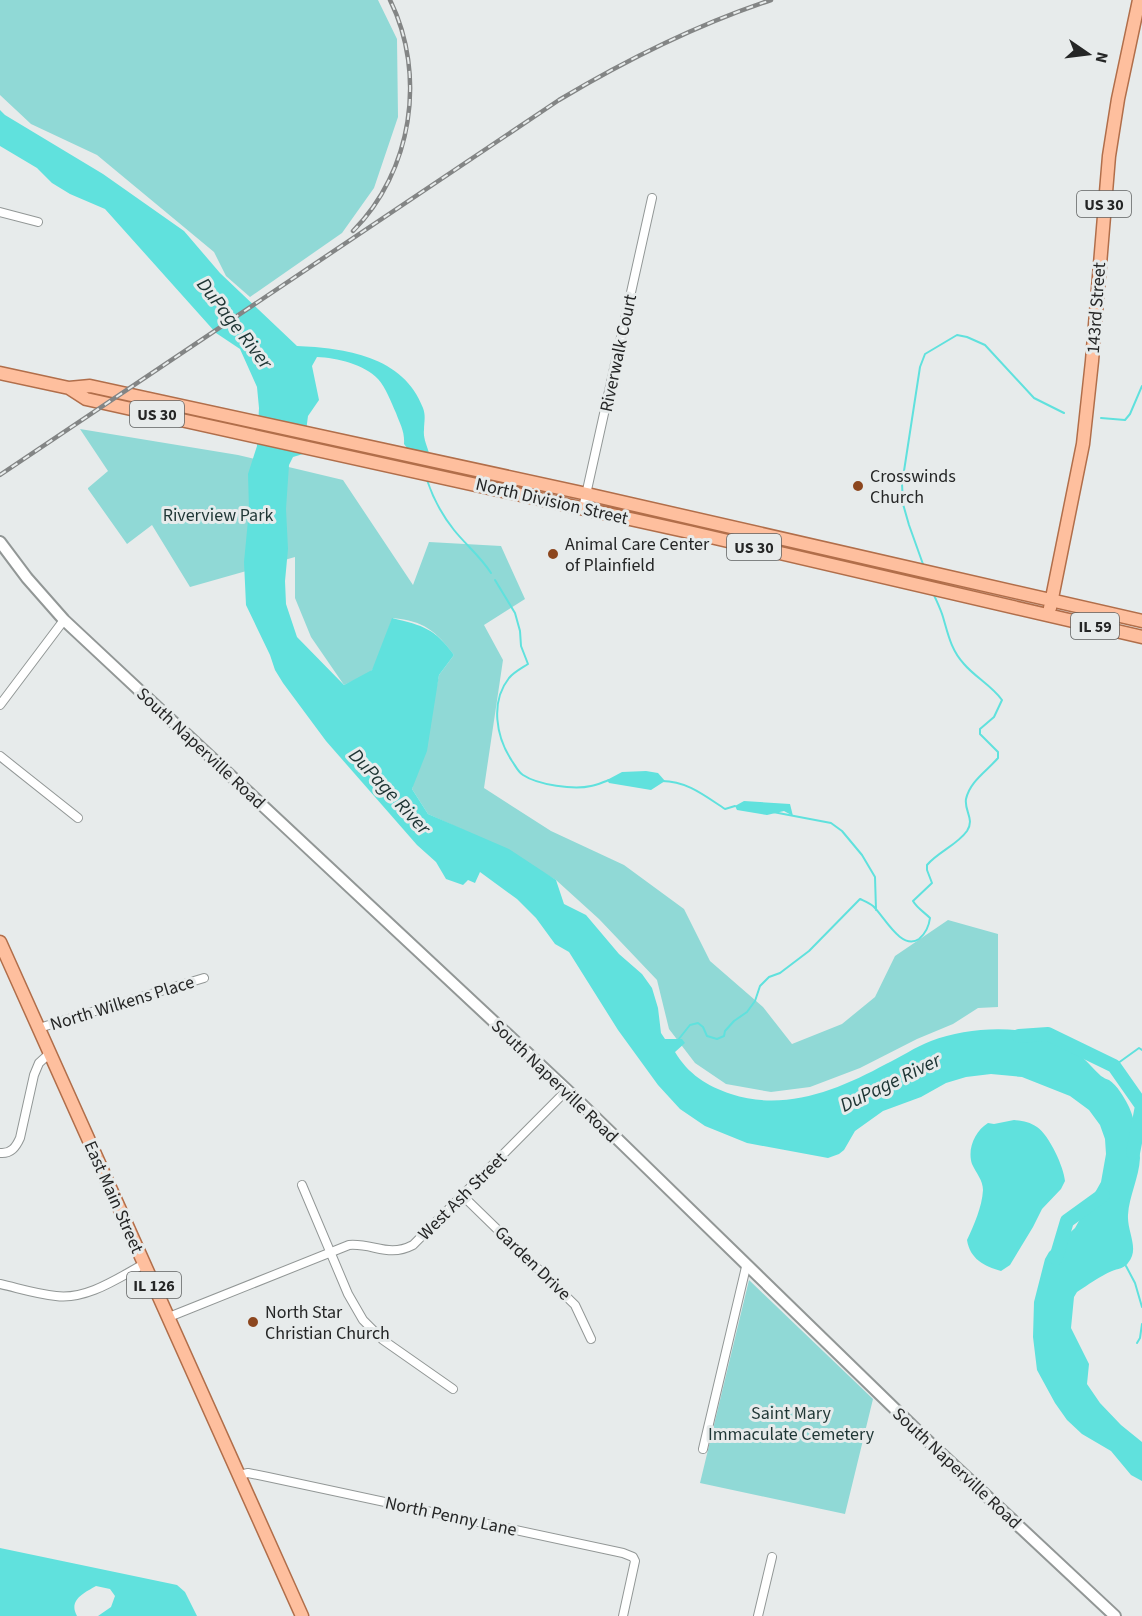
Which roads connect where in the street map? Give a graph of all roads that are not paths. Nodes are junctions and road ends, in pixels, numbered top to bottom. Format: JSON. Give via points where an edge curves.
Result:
{"nodes":[{"id":1,"x":1139,"y":0,"type":"edge"},
{"id":2,"x":652,"y":198,"type":"dead end"},
{"id":3,"x":0,"y":212,"type":"edge"},
{"id":4,"x":38,"y":222,"type":"dead end"},
{"id":5,"x":0,"y":374,"type":"edge"},
{"id":6,"x":247,"y":427,"type":"junction"},
{"id":7,"x":587,"y":494,"type":"junction"},
{"id":8,"x":584,"y":508,"type":"junction"},
{"id":9,"x":0,"y":542,"type":"edge"},
{"id":10,"x":822,"y":547,"type":"junction"},
{"id":11,"x":819,"y":561,"type":"junction"},
{"id":12,"x":1052,"y":600,"type":"junction"},
{"id":13,"x":1049,"y":615,"type":"junction"},
{"id":14,"x":64,"y":620,"type":"junction"},
{"id":15,"x":1142,"y":621,"type":"edge"},
{"id":16,"x":1142,"y":636,"type":"edge"},
{"id":17,"x":0,"y":705,"type":"edge"},
{"id":18,"x":0,"y":756,"type":"edge"},
{"id":19,"x":78,"y":818,"type":"dead end"},
{"id":20,"x":0,"y":942,"type":"edge"},
{"id":21,"x":3,"y":956,"type":"edge"},
{"id":22,"x":204,"y":978,"type":"dead end"},
{"id":23,"x":39,"y":1028,"type":"junction"},
{"id":24,"x":50,"y":1053,"type":"junction"},
{"id":25,"x":567,"y":1090,"type":"junction"},
{"id":26,"x":0,"y":1154,"type":"edge"},
{"id":27,"x":302,"y":1185,"type":"dead end"},
{"id":28,"x":463,"y":1196,"type":"junction"},
{"id":29,"x":330,"y":1252,"type":"junction"},
{"id":30,"x":144,"y":1264,"type":"junction"},
{"id":31,"x":746,"y":1267,"type":"junction"},
{"id":32,"x":0,"y":1284,"type":"edge"},
{"id":33,"x":169,"y":1317,"type":"junction"},
{"id":34,"x":591,"y":1339,"type":"dead end"},
{"id":35,"x":453,"y":1389,"type":"dead end"},
{"id":36,"x":703,"y":1449,"type":"dead end"},
{"id":37,"x":239,"y":1474,"type":"junction"},
{"id":38,"x":772,"y":1557,"type":"dead end"},
{"id":39,"x":302,"y":1616,"type":"edge"},
{"id":40,"x":623,"y":1616,"type":"edge"},
{"id":41,"x":758,"y":1616,"type":"edge"},
{"id":42,"x":1115,"y":1616,"type":"edge"}],
"edges":[{"from":1,"to":12,"type":"main road","name":"143rd Street","number":"US 30","via":[[1108,166],[1083,444]]},
{"from":2,"to":7,"type":"street","name":"Riverwalk Court"},
{"from":3,"to":4,"type":"street"},
{"from":5,"to":6,"type":"main road","name":"North Division Street","number":"US 30","via":[[69,388],[90,386]]},
{"from":6,"to":7,"type":"main road","name":"North Division Street","number":"US 30","via":[[327,438]]},
{"from":6,"to":8,"type":"main road","name":"North Division Street","number":"US 30","via":[[326,451]]},
{"from":7,"to":8,"type":"street","name":"Riverwalk Court"},
{"from":7,"to":10,"type":"main road","name":"North Division Street","number":"US 30"},
{"from":8,"to":11,"type":"main road","name":"North Division Street","number":"US 30"},
{"from":9,"to":14,"type":"main road","name":"South Naperville Road"},
{"from":10,"to":11,"type":"main road"},
{"from":10,"to":12,"type":"main road","name":"North Division Street","number":"US 30"},
{"from":11,"to":13,"type":"main road","name":"North Division Street","number":"US 30"},
{"from":12,"to":13,"type":"main road","name":"143rd Street","number":"US 30"},
{"from":12,"to":15,"type":"main road","name":"North Division Street","number":"IL 59"},
{"from":13,"to":16,"type":"main road","name":"North Division Street","number":"IL 59"},
{"from":14,"to":17,"type":"street"},
{"from":14,"to":25,"type":"main road","name":"South Naperville Road"},
{"from":18,"to":19,"type":"street"},
{"from":20,"to":21,"type":"main road","name":"East Main Street","number":"IL 126"},
{"from":21,"to":23,"type":"main road","name":"East Main Street","number":"IL 126"},
{"from":22,"to":23,"type":"street","name":"North Wilkens Place"},
{"from":23,"to":24,"type":"main road","name":"East Main Street","number":"IL 126"},
{"from":24,"to":26,"type":"street","via":[[39,1063],[34,1075],[20,1138],[16,1146]]},
{"from":24,"to":30,"type":"main road","name":"East Main Street","number":"IL 126"},
{"from":25,"to":28,"type":"street","name":"West Ash Street"},
{"from":25,"to":31,"type":"main road","name":"South Naperville Road"},
{"from":27,"to":29,"type":"street"},
{"from":28,"to":29,"type":"street","name":"West Ash Street","via":[[406,1249],[386,1251],[358,1244]]},
{"from":28,"to":34,"type":"street","name":"Garden Drive","via":[[575,1305]]},
{"from":29,"to":33,"type":"street","name":"West Ash Street"},
{"from":29,"to":35,"type":"street","via":[[363,1320],[390,1345]]},
{"from":30,"to":32,"type":"street","via":[[77,1295],[57,1297]]},
{"from":30,"to":33,"type":"main road","name":"East Main Street","number":"IL 126"},
{"from":31,"to":36,"type":"street"},
{"from":31,"to":42,"type":"main road","name":"South Naperville Road"},
{"from":33,"to":37,"type":"main road","name":"East Main Street","number":"IL 126"},
{"from":37,"to":39,"type":"main road","name":"East Main Street","number":"IL 126"},
{"from":37,"to":40,"type":"street","name":"North Penny Lane","via":[[623,1553],[633,1557],[635,1566]]},
{"from":38,"to":41,"type":"street"}]}
